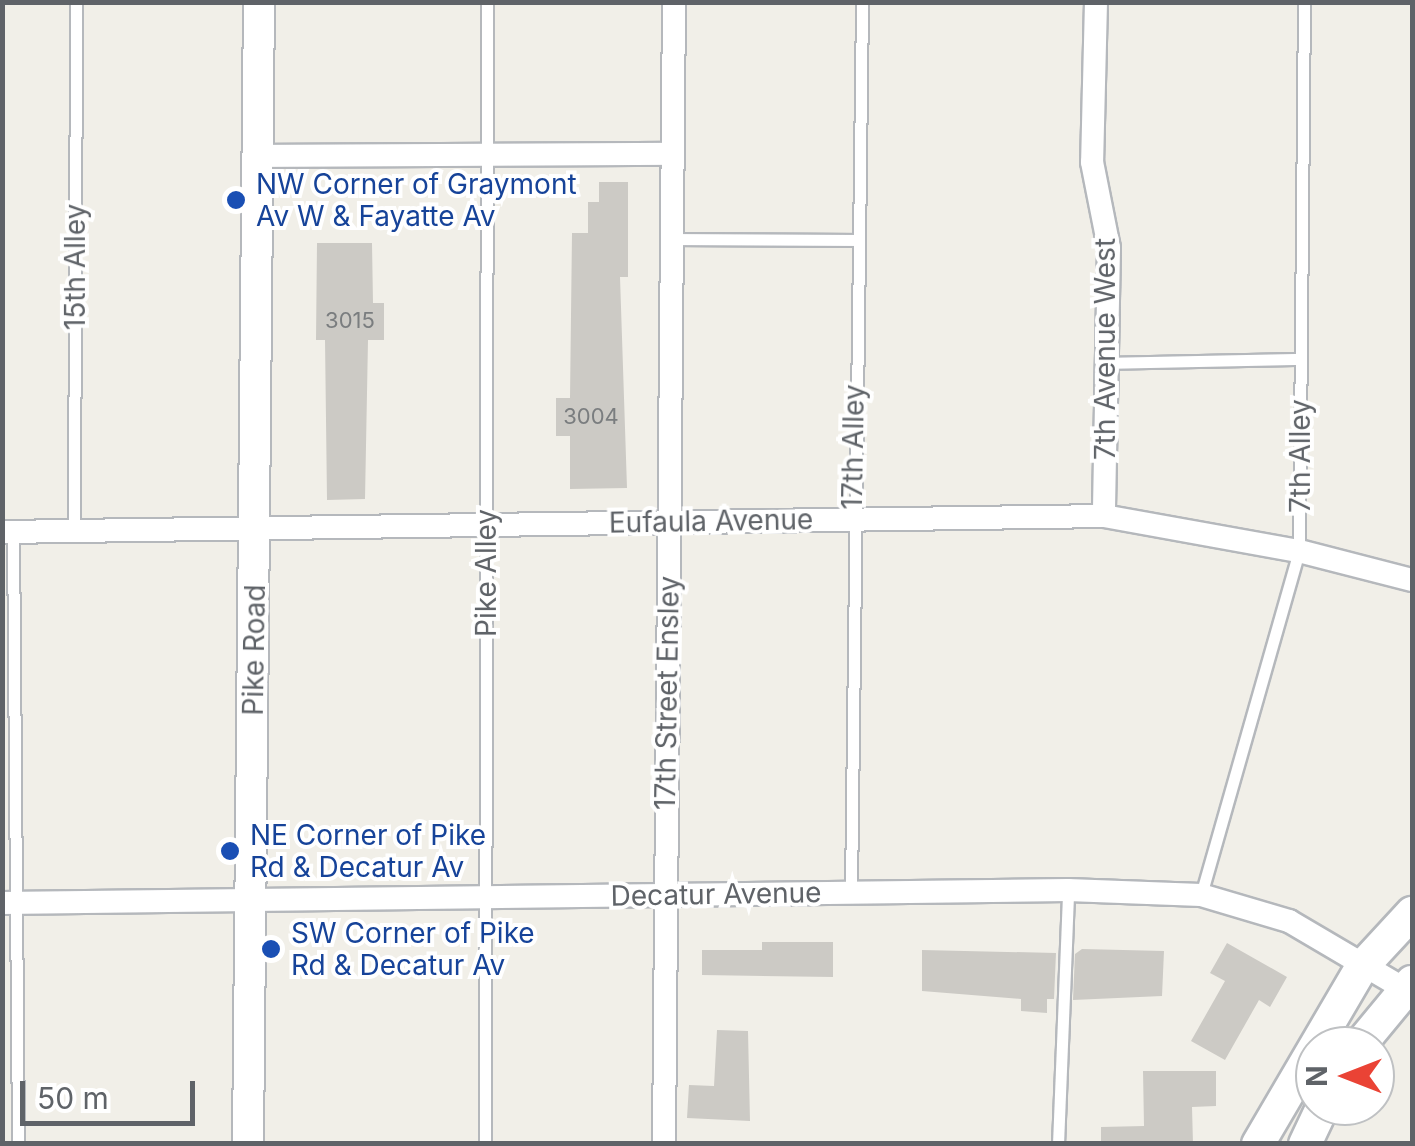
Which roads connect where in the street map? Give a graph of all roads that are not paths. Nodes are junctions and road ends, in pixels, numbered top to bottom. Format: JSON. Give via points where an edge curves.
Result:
{"nodes":[{"id":1,"x":76,"y":2,"type":"edge"},
{"id":2,"x":259,"y":2,"type":"edge"},
{"id":3,"x":488,"y":2,"type":"edge"},
{"id":4,"x":674,"y":2,"type":"edge"},
{"id":5,"x":862,"y":2,"type":"edge"},
{"id":6,"x":1096,"y":2,"type":"edge"},
{"id":7,"x":1304,"y":2,"type":"edge"},
{"id":8,"x":488,"y":154,"type":"junction"},
{"id":9,"x":673,"y":154,"type":"junction"},
{"id":10,"x":258,"y":156,"type":"junction"},
{"id":11,"x":673,"y":239,"type":"junction"},
{"id":12,"x":855,"y":240,"type":"junction"},
{"id":13,"x":1301,"y":359,"type":"junction"},
{"id":14,"x":1107,"y":363,"type":"junction"},
{"id":15,"x":1104,"y":516,"type":"junction"},
{"id":16,"x":852,"y":520,"type":"junction"},
{"id":17,"x":669,"y":522,"type":"junction"},
{"id":18,"x":486,"y":523,"type":"junction"},
{"id":19,"x":255,"y":530,"type":"junction"},
{"id":20,"x":8,"y":532,"type":"edge"},
{"id":21,"x":74,"y":532,"type":"junction"},
{"id":22,"x":1299,"y":551,"type":"junction"},
{"id":23,"x":1412,"y":580,"type":"edge"},
{"id":24,"x":8,"y":718,"type":"edge"},
{"id":25,"x":1068,"y":890,"type":"junction"},
{"id":26,"x":850,"y":892,"type":"junction"},
{"id":27,"x":1201,"y":895,"type":"junction"},
{"id":28,"x":665,"y":896,"type":"junction"},
{"id":29,"x":485,"y":897,"type":"junction"},
{"id":30,"x":251,"y":899,"type":"junction"},
{"id":31,"x":9,"y":903,"type":"edge"},
{"id":32,"x":1412,"y":913,"type":"edge"},
{"id":33,"x":1362,"y":967,"type":"junction"},
{"id":34,"x":1409,"y":986,"type":"edge"},
{"id":35,"x":1376,"y":1026,"type":"edge"},
{"id":36,"x":18,"y":1144,"type":"edge"},
{"id":37,"x":248,"y":1144,"type":"edge"},
{"id":38,"x":484,"y":1144,"type":"edge"},
{"id":39,"x":664,"y":1144,"type":"edge"},
{"id":40,"x":1058,"y":1144,"type":"edge"},
{"id":41,"x":1258,"y":1144,"type":"edge"}],
"edges":[{"from":1,"to":21,"type":"lane","name":"15th Alley"},
{"from":2,"to":10,"type":"street","name":"Pike Road"},
{"from":3,"to":8,"type":"lane","name":"Pike Alley"},
{"from":4,"to":9,"type":"street","name":"17th Street Ensley"},
{"from":5,"to":12,"type":"lane","name":"17th Alley"},
{"from":6,"to":14,"type":"street","name":"7th Avenue West","via":[[1092,162],[1108,248]]},
{"from":7,"to":13,"type":"lane","name":"7th Alley"},
{"from":8,"to":9,"type":"street"},
{"from":8,"to":10,"type":"street"},
{"from":8,"to":18,"type":"lane","name":"Pike Alley"},
{"from":9,"to":11,"type":"street","name":"17th Street Ensley"},
{"from":10,"to":19,"type":"street","name":"Pike Road"},
{"from":11,"to":12,"type":"lane"},
{"from":11,"to":17,"type":"street","name":"17th Street Ensley"},
{"from":12,"to":16,"type":"lane","name":"17th Alley"},
{"from":13,"to":14,"type":"lane"},
{"from":13,"to":22,"type":"lane","name":"7th Alley"},
{"from":14,"to":15,"type":"street","name":"7th Avenue West"},
{"from":15,"to":16,"type":"street","name":"Eufaula Avenue"},
{"from":15,"to":22,"type":"street","name":"Eufaula Avenue"},
{"from":16,"to":17,"type":"street","name":"Eufaula Avenue"},
{"from":16,"to":26,"type":"lane","name":"17th Alley"},
{"from":17,"to":18,"type":"street","name":"Eufaula Avenue"},
{"from":17,"to":28,"type":"street","name":"17th Street Ensley"},
{"from":18,"to":19,"type":"street","name":"Eufaula Avenue"},
{"from":18,"to":29,"type":"lane","name":"Pike Alley"},
{"from":19,"to":21,"type":"street","name":"Eufaula Avenue"},
{"from":19,"to":30,"type":"street","name":"Pike Road"},
{"from":20,"to":21,"type":"street","name":"Eufaula Avenue"},
{"from":20,"to":24,"type":"lane"},
{"from":22,"to":23,"type":"street","name":"Eufaula Avenue"},
{"from":22,"to":27,"type":"lane","name":"7th Alley"},
{"from":24,"to":31,"type":"lane"},
{"from":25,"to":26,"type":"street","name":"Decatur Avenue"},
{"from":25,"to":27,"type":"street","name":"Decatur Avenue"},
{"from":25,"to":40,"type":"lane"},
{"from":26,"to":28,"type":"street","name":"Decatur Avenue"},
{"from":27,"to":33,"type":"street","name":"Decatur Avenue","via":[[1288,921]]},
{"from":28,"to":29,"type":"street","name":"Decatur Avenue"},
{"from":28,"to":39,"type":"street","name":"17th Street Ensley"},
{"from":29,"to":30,"type":"street","name":"Decatur Avenue"},
{"from":29,"to":38,"type":"lane","name":"Pike Alley"},
{"from":30,"to":31,"type":"street","name":"Decatur Avenue"},
{"from":30,"to":37,"type":"street","name":"Pike Road"},
{"from":31,"to":36,"type":"lane"},
{"from":32,"to":33,"type":"main road"},
{"from":33,"to":34,"type":"street","name":"Decatur Avenue"},
{"from":33,"to":41,"type":"main road"},
{"from":34,"to":35,"type":"main road"}]}
